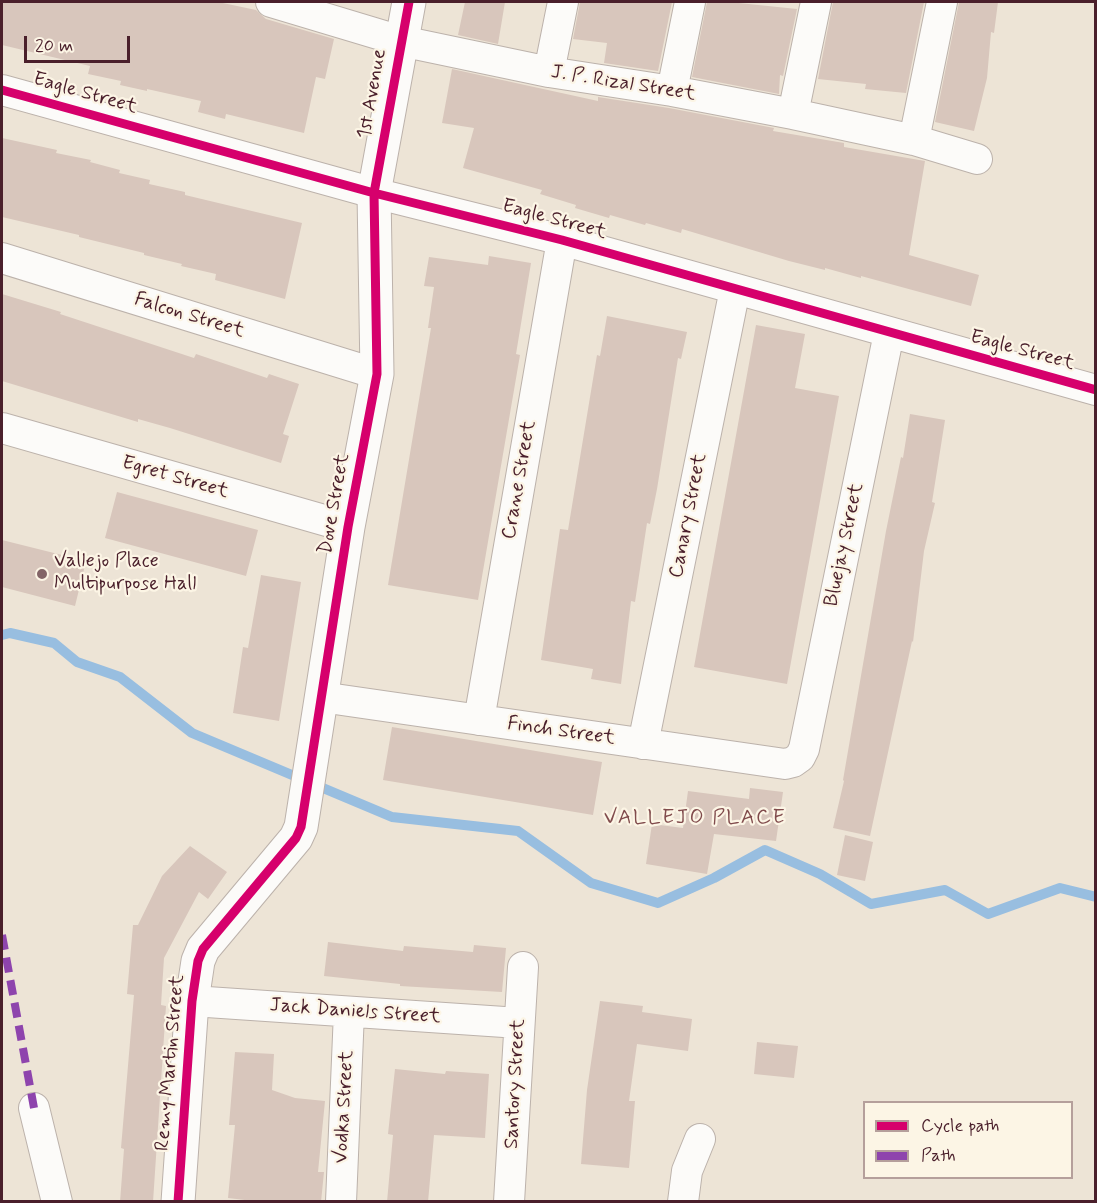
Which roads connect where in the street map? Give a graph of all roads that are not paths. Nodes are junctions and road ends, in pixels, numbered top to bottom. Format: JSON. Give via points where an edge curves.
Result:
{"nodes":[{"id":1,"x":271,"y":2,"type":"edge"},
{"id":2,"x":409,"y":2,"type":"edge"},
{"id":3,"x":563,"y":2,"type":"edge"},
{"id":4,"x":690,"y":2,"type":"edge"},
{"id":5,"x":816,"y":2,"type":"edge"},
{"id":6,"x":942,"y":2,"type":"edge"},
{"id":7,"x":401,"y":41,"type":"junction"},
{"id":8,"x":549,"y":72,"type":"junction"},
{"id":9,"x":2,"y":90,"type":"edge"},
{"id":10,"x":672,"y":91,"type":"junction"},
{"id":11,"x":793,"y":114,"type":"junction"},
{"id":12,"x":914,"y":140,"type":"junction"},
{"id":13,"x":977,"y":159,"type":"dead end"},
{"id":14,"x":374,"y":194,"type":"junction"},
{"id":15,"x":562,"y":240,"type":"junction"},
{"id":16,"x":2,"y":258,"type":"edge"},
{"id":17,"x":735,"y":289,"type":"junction"},
{"id":18,"x":889,"y":333,"type":"junction"},
{"id":19,"x":377,"y":374,"type":"junction"},
{"id":20,"x":1095,"y":390,"type":"edge"},
{"id":21,"x":2,"y":428,"type":"edge"},
{"id":22,"x":348,"y":527,"type":"junction"},
{"id":23,"x":321,"y":698,"type":"junction"},
{"id":24,"x":479,"y":720,"type":"junction"},
{"id":25,"x":643,"y":744,"type":"junction"},
{"id":26,"x":800,"y":757,"type":"joint"},
{"id":27,"x":302,"y":819,"type":"joint"},
{"id":28,"x":523,"y":967,"type":"dead end"},
{"id":29,"x":192,"y":1001,"type":"junction"},
{"id":30,"x":349,"y":1012,"type":"junction"},
{"id":31,"x":519,"y":1023,"type":"junction"},
{"id":32,"x":34,"y":1108,"type":"dead end"},
{"id":33,"x":700,"y":1140,"type":"dead end"},
{"id":34,"x":57,"y":1202,"type":"edge"},
{"id":35,"x":178,"y":1202,"type":"edge"},
{"id":36,"x":341,"y":1202,"type":"edge"},
{"id":37,"x":509,"y":1202,"type":"edge"},
{"id":38,"x":683,"y":1202,"type":"edge"}],
"edges":[{"from":1,"to":7,"type":"street","name":"J. P. Rizal Street"},
{"from":2,"to":7,"type":"street","name":"1st Avenue"},
{"from":3,"to":8,"type":"street"},
{"from":4,"to":10,"type":"street"},
{"from":5,"to":11,"type":"street"},
{"from":6,"to":12,"type":"street"},
{"from":7,"to":8,"type":"street","name":"J. P. Rizal Street"},
{"from":7,"to":14,"type":"street","name":"1st Avenue"},
{"from":8,"to":10,"type":"street","name":"J. P. Rizal Street"},
{"from":9,"to":14,"type":"street","name":"Eagle Street"},
{"from":10,"to":11,"type":"street","name":"J. P. Rizal Street"},
{"from":11,"to":12,"type":"street","name":"J. P. Rizal Street"},
{"from":12,"to":13,"type":"street","name":"J. P. Rizal Street"},
{"from":14,"to":15,"type":"street","name":"Eagle Street"},
{"from":14,"to":19,"type":"street","name":"Dove Street"},
{"from":15,"to":17,"type":"street","name":"Eagle Street"},
{"from":15,"to":24,"type":"street","name":"Crane Street"},
{"from":16,"to":19,"type":"street","name":"Falcon Street"},
{"from":17,"to":18,"type":"street","name":"Eagle Street"},
{"from":17,"to":25,"type":"street","name":"Canary Street"},
{"from":18,"to":20,"type":"street","name":"Eagle Street"},
{"from":18,"to":26,"type":"street","name":"Bluejay Street"},
{"from":19,"to":22,"type":"street","name":"Dove Street"},
{"from":21,"to":22,"type":"street","name":"Egret Street"},
{"from":22,"to":23,"type":"street","name":"Dove Street"},
{"from":23,"to":24,"type":"street","name":"Finch Street"},
{"from":23,"to":27,"type":"street","name":"Dove Street"},
{"from":24,"to":25,"type":"street","name":"Finch Street"},
{"from":25,"to":26,"type":"street","name":"Finch Street","via":[[785,764]]},
{"from":27,"to":29,"type":"street","name":"Remy Martin Street","via":[[296,838],[203,949]]},
{"from":28,"to":31,"type":"street","name":"Santory Street"},
{"from":29,"to":30,"type":"street","name":"Jack Daniels Street"},
{"from":29,"to":35,"type":"street","name":"Remy Martin Street"},
{"from":30,"to":31,"type":"street","name":"Jack Daniels Street"},
{"from":30,"to":36,"type":"street","name":"Vodka Street"},
{"from":31,"to":37,"type":"street","name":"Santory Street"},
{"from":32,"to":34,"type":"street"},
{"from":33,"to":38,"type":"street","via":[[687,1171]]}]}
